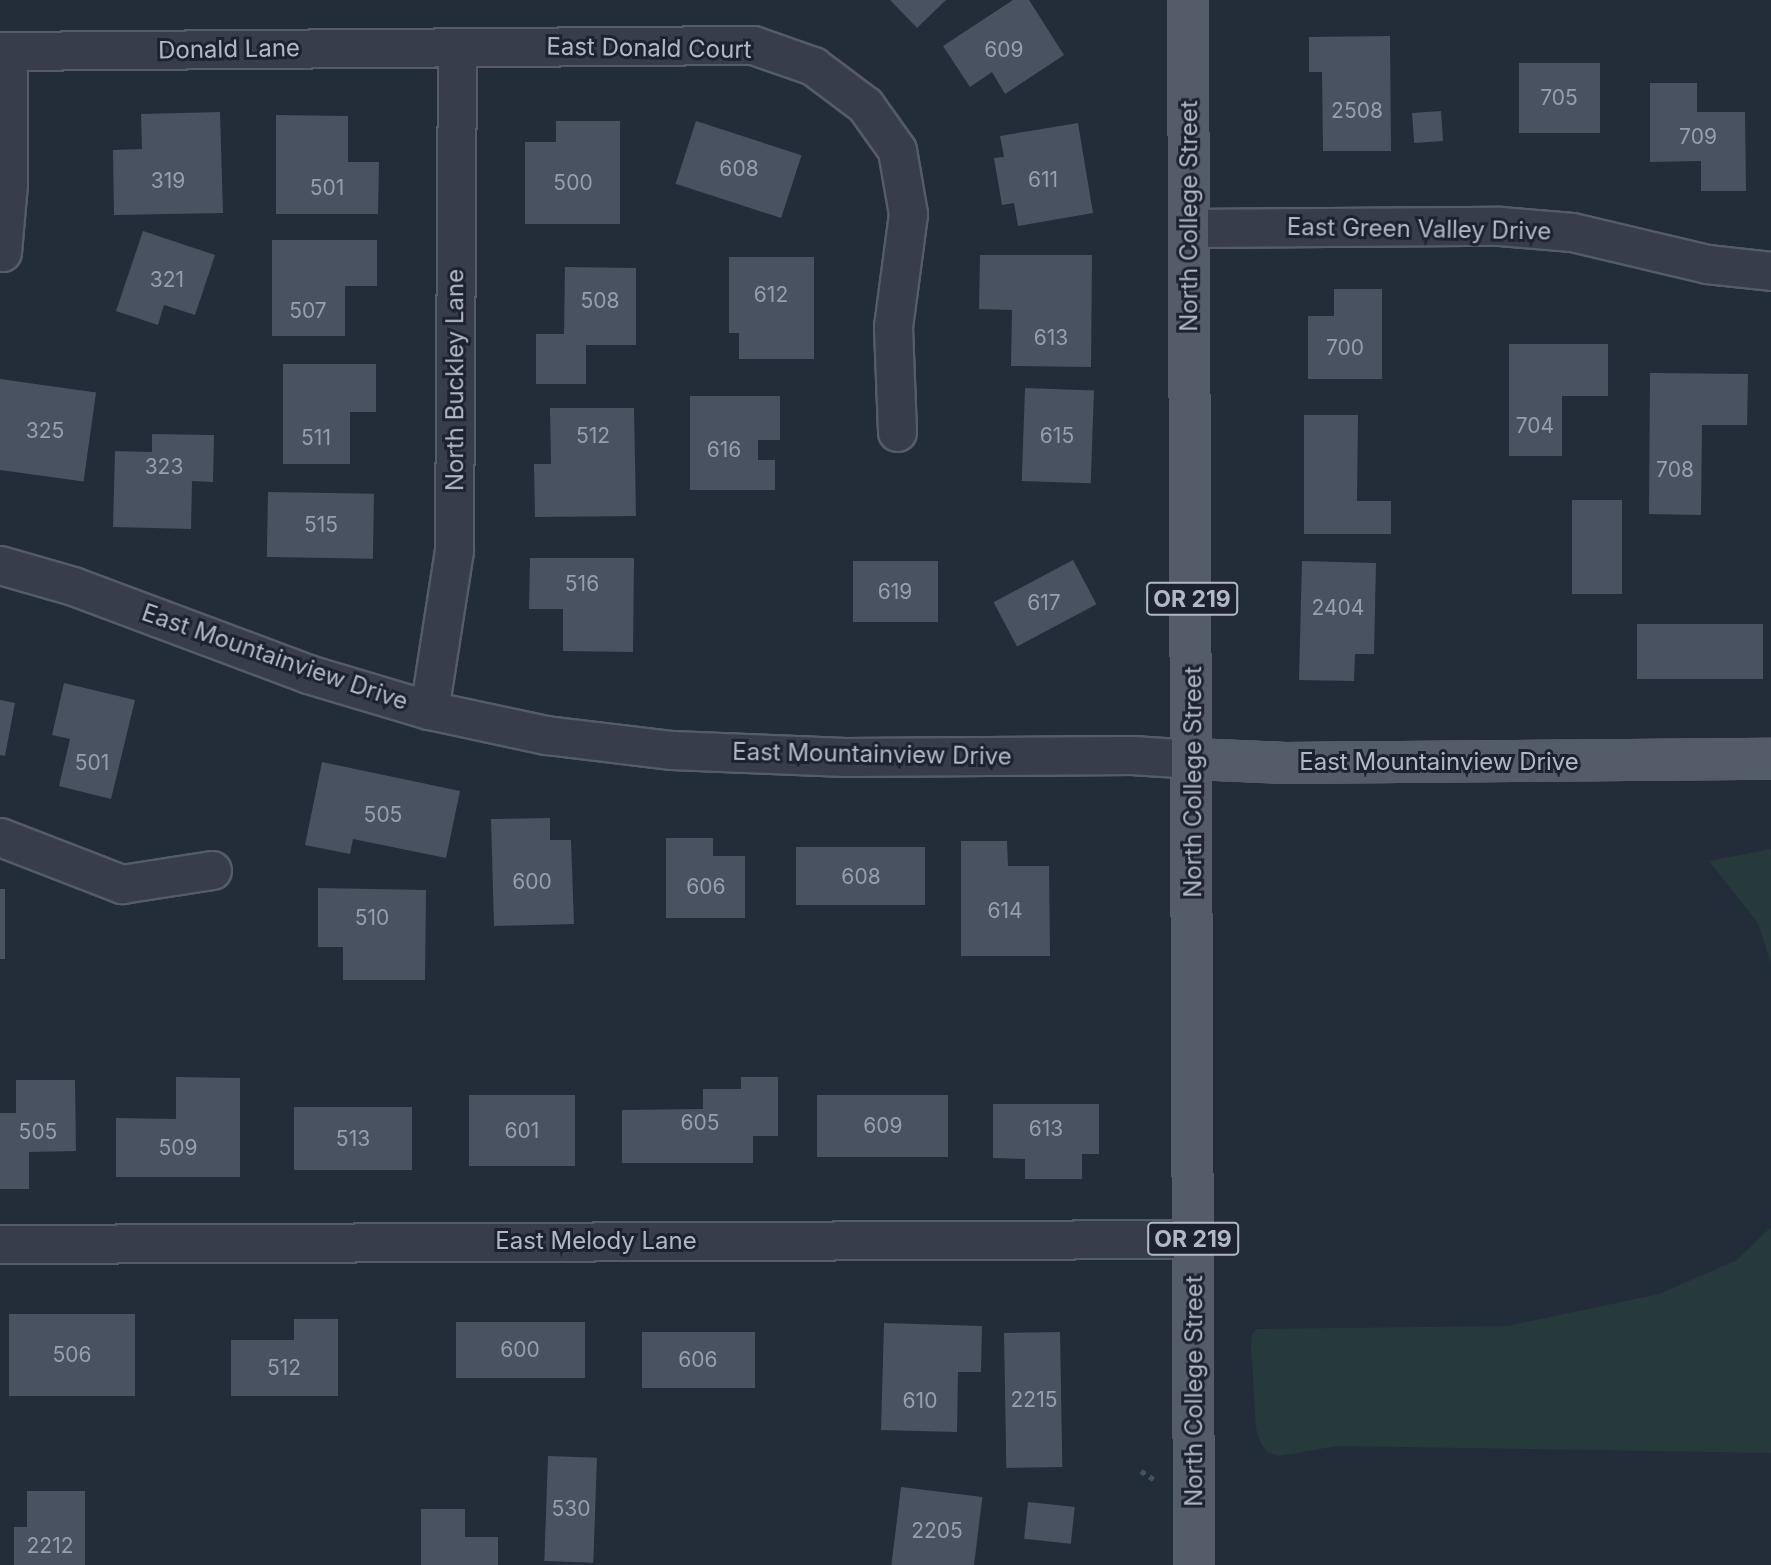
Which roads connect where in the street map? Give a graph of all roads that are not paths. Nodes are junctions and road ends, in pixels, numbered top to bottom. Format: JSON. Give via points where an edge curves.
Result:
{"nodes":[{"id":1,"x":1188,"y":0,"type":"edge"},
{"id":2,"x":457,"y":47,"type":"junction"},
{"id":3,"x":4,"y":51,"type":"edge"},
{"id":4,"x":1189,"y":228,"type":"junction"},
{"id":5,"x":2,"y":252,"type":"edge"},
{"id":6,"x":1771,"y":271,"type":"edge"},
{"id":7,"x":897,"y":432,"type":"dead end"},
{"id":8,"x":0,"y":565,"type":"edge"},
{"id":9,"x":429,"y":710,"type":"junction"},
{"id":10,"x":1193,"y":758,"type":"junction"},
{"id":11,"x":1771,"y":760,"type":"edge"},
{"id":12,"x":0,"y":837,"type":"edge"},
{"id":13,"x":212,"y":870,"type":"dead end"},
{"id":14,"x":1193,"y":1239,"type":"junction"},
{"id":15,"x":0,"y":1244,"type":"edge"},
{"id":16,"x":1194,"y":1565,"type":"edge"}],
"edges":[{"from":1,"to":4,"type":"main road","name":"North College Street","number":"OR 219"},
{"from":2,"to":3,"type":"street","name":"Donald Lane"},
{"from":2,"to":7,"type":"street","name":"East Donald Court","via":[[753,45],[813,66],[865,105],[897,150],[908,214],[893,327]]},
{"from":2,"to":9,"type":"street","name":"North Buckley Lane","via":[[454,551]]},
{"from":3,"to":5,"type":"street","via":[[8,184]]},
{"from":4,"to":6,"type":"street","name":"East Green Valley Drive","via":[[1512,227],[1572,232],[1707,264]]},
{"from":4,"to":10,"type":"main road","name":"North College Street","number":"OR 219"},
{"from":8,"to":9,"type":"street","name":"East Mountainview Drive","via":[[73,586],[308,674]]},
{"from":9,"to":10,"type":"street","name":"East Mountainview Drive","via":[[547,735],[672,750],[845,757]]},
{"from":10,"to":11,"type":"main road","name":"East Mountainview Drive","via":[[1286,763]]},
{"from":10,"to":14,"type":"main road","name":"North College Street","number":"OR 219"},
{"from":12,"to":13,"type":"street","via":[[122,884]]},
{"from":14,"to":15,"type":"street","name":"East Melody Lane"},
{"from":14,"to":16,"type":"main road","name":"North College Street","number":"OR 219"}]}
